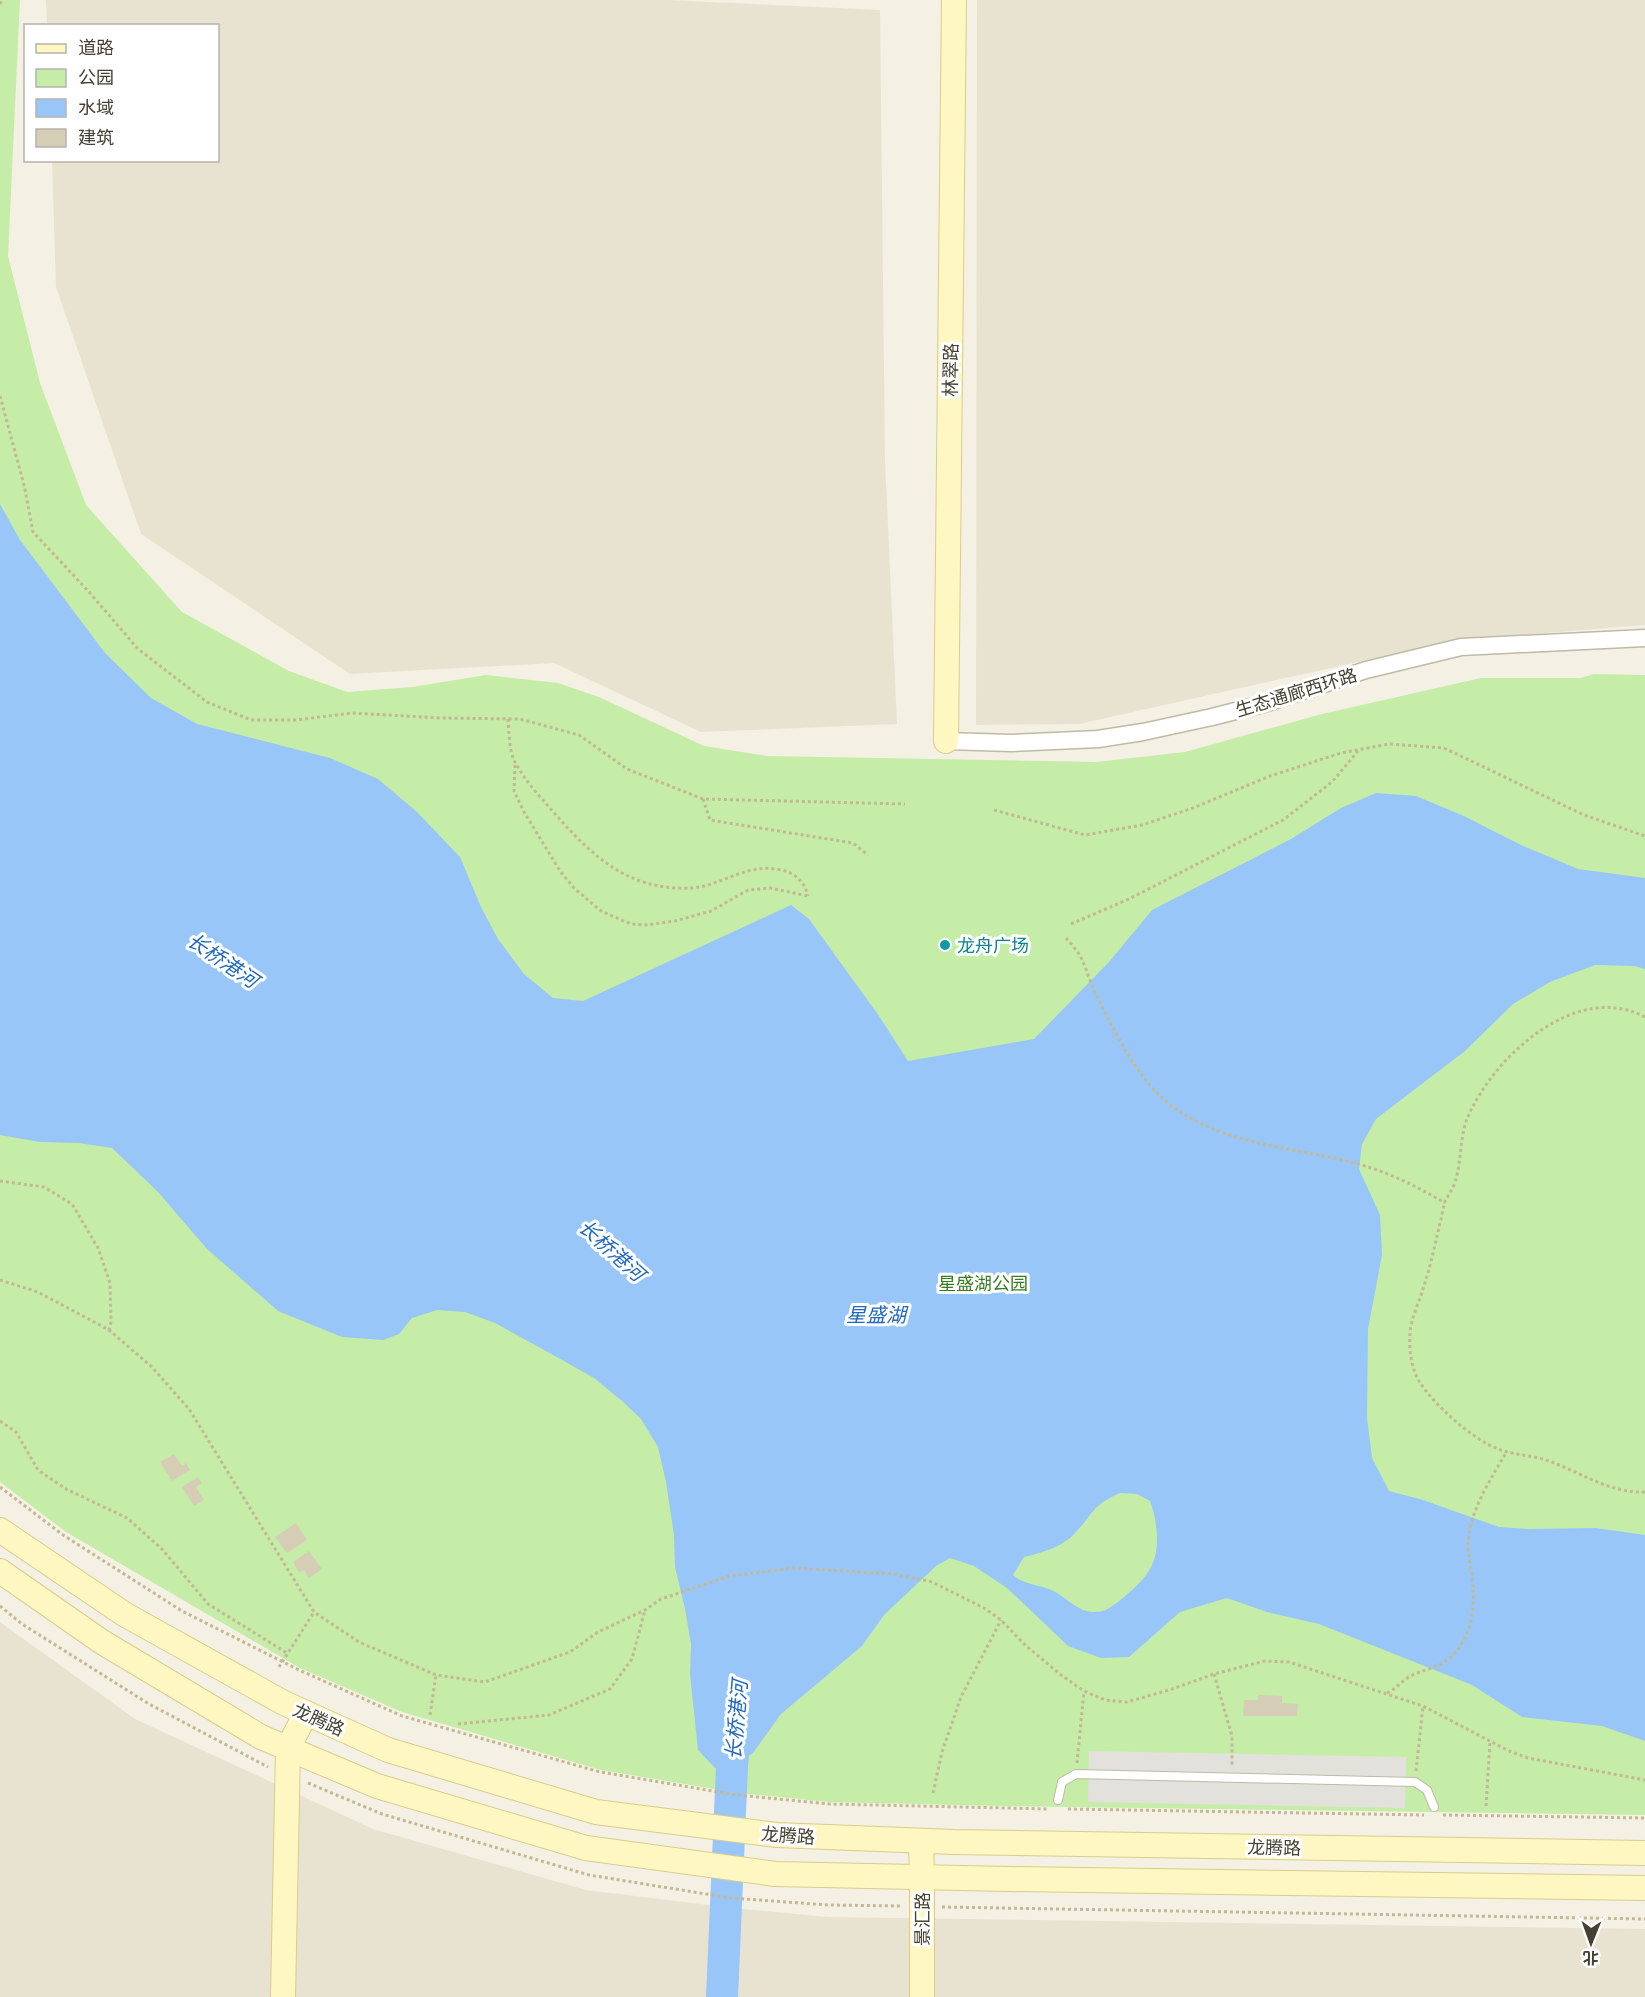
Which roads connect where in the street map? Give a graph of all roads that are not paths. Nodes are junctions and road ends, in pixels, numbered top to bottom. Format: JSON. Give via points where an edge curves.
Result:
{"nodes":[{"id":1,"x":954,"y":0,"type":"edge"},
{"id":2,"x":1645,"y":638,"type":"edge"},
{"id":3,"x":946,"y":741,"type":"joint"},
{"id":4,"x":0,"y":1530,"type":"edge"},
{"id":5,"x":0,"y":1571,"type":"edge"},
{"id":6,"x":306,"y":1713,"type":"junction"},
{"id":7,"x":288,"y":1748,"type":"junction"},
{"id":8,"x":1058,"y":1800,"type":"dead end"},
{"id":9,"x":1432,"y":1811,"type":"road end"},
{"id":10,"x":921,"y":1841,"type":"junction"},
{"id":11,"x":1645,"y":1853,"type":"edge"},
{"id":12,"x":922,"y":1877,"type":"junction"},
{"id":13,"x":1645,"y":1888,"type":"edge"},
{"id":14,"x":284,"y":1997,"type":"edge"},
{"id":15,"x":922,"y":1997,"type":"edge"}],
"edges":[{"from":1,"to":3,"type":"main road","name":"林翠路"},
{"from":2,"to":3,"type":"street","name":"生态通廊西环路","via":[[1461,647],[1366,670],[1267,703],[1110,737],[1020,743]]},
{"from":4,"to":6,"type":"main road","name":"龙腾路","via":[[124,1614]]},
{"from":5,"to":7,"type":"main road","name":"龙腾路","via":[[102,1642],[261,1737]]},
{"from":6,"to":7,"type":"main road"},
{"from":6,"to":10,"type":"main road","name":"龙腾路","via":[[388,1750],[596,1812],[777,1835]]},
{"from":7,"to":12,"type":"main road","name":"龙腾路","via":[[376,1786],[586,1848],[775,1874]]},
{"from":7,"to":14,"type":"main road"},
{"from":8,"to":9,"type":"lane","via":[[1062,1782],[1076,1774],[1415,1782],[1427,1790]]},
{"from":10,"to":11,"type":"main road","name":"龙腾路"},
{"from":10,"to":12,"type":"main road","name":"景汇路"},
{"from":12,"to":13,"type":"main road","name":"龙腾路"},
{"from":12,"to":15,"type":"main road","name":"景汇路"}]}
